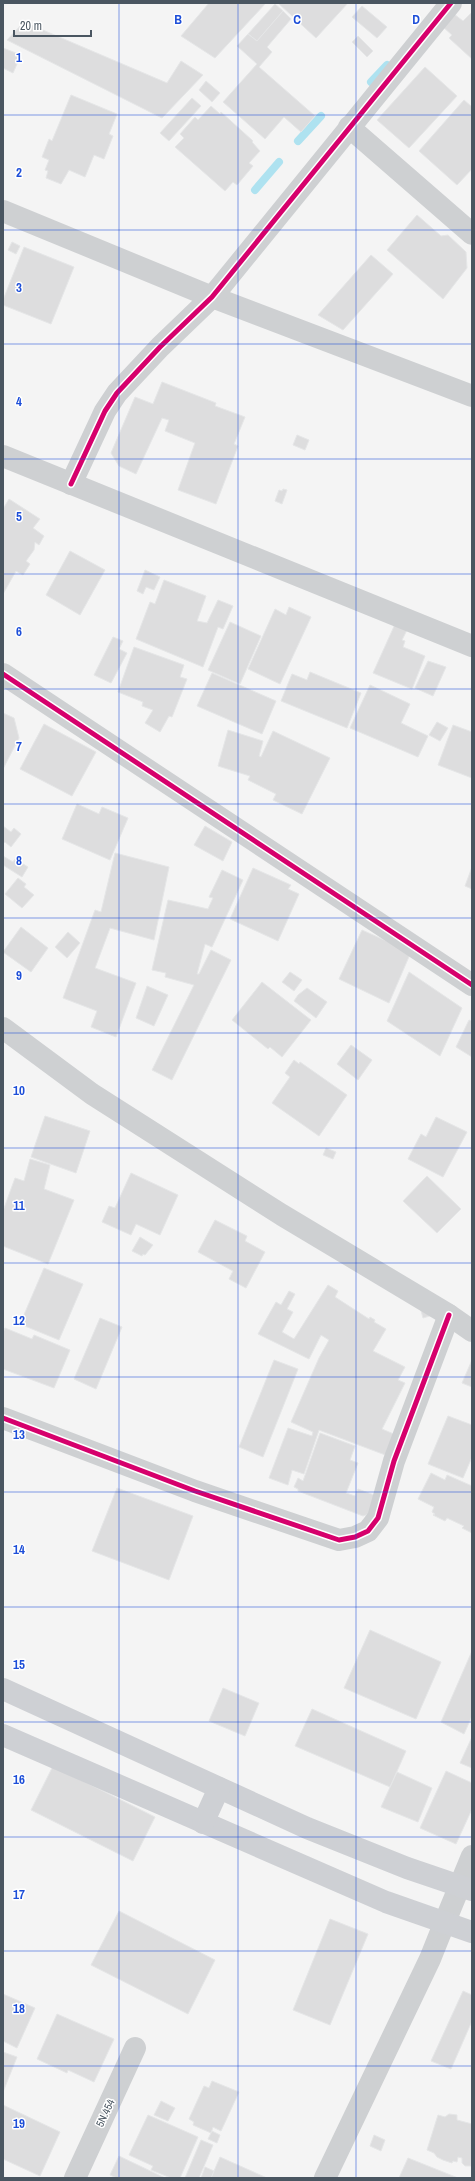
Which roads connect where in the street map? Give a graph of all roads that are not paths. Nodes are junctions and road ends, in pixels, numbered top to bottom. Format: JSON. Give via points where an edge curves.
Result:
{"nodes":[{"id":1,"x":451,"y":3,"type":"edge"},
{"id":2,"x":350,"y":127,"type":"junction"},
{"id":3,"x":3,"y":211,"type":"edge"},
{"id":4,"x":472,"y":234,"type":"edge"},
{"id":5,"x":212,"y":297,"type":"junction"},
{"id":6,"x":472,"y":396,"type":"edge"},
{"id":7,"x":3,"y":456,"type":"edge"},
{"id":8,"x":71,"y":484,"type":"junction"},
{"id":9,"x":472,"y":646,"type":"edge"},
{"id":10,"x":3,"y":674,"type":"edge"},
{"id":11,"x":472,"y":985,"type":"edge"},
{"id":12,"x":3,"y":1028,"type":"edge"},
{"id":13,"x":449,"y":1315,"type":"junction"},
{"id":14,"x":472,"y":1331,"type":"edge"},
{"id":15,"x":3,"y":1418,"type":"edge"},
{"id":16,"x":3,"y":1689,"type":"edge"},
{"id":17,"x":3,"y":1735,"type":"edge"},
{"id":18,"x":219,"y":1788,"type":"junction"},
{"id":19,"x":204,"y":1823,"type":"junction"},
{"id":20,"x":472,"y":1856,"type":"edge"},
{"id":21,"x":465,"y":1888,"type":"edge"},
{"id":22,"x":444,"y":1924,"type":"junction"},
{"id":23,"x":472,"y":1932,"type":"edge"},
{"id":24,"x":135,"y":2048,"type":"dead end"},
{"id":25,"x":75,"y":2178,"type":"edge"},
{"id":26,"x":325,"y":2178,"type":"edge"}],
"edges":[{"from":1,"to":2,"type":"street"},
{"from":2,"to":4,"type":"street"},
{"from":2,"to":5,"type":"street"},
{"from":3,"to":5,"type":"street"},
{"from":5,"to":6,"type":"street"},
{"from":5,"to":8,"type":"street","via":[[117,393],[105,411]]},
{"from":7,"to":8,"type":"street"},
{"from":8,"to":9,"type":"street"},
{"from":10,"to":11,"type":"street"},
{"from":12,"to":13,"type":"street","via":[[92,1094],[282,1215]]},
{"from":13,"to":14,"type":"street"},
{"from":13,"to":15,"type":"street","via":[[394,1462],[378,1518],[368,1530],[355,1537],[339,1540],[195,1491]]},
{"from":16,"to":18,"type":"main road"},
{"from":17,"to":19,"type":"main road"},
{"from":18,"to":19,"type":"main road"},
{"from":18,"to":21,"type":"main road","via":[[307,1828]]},
{"from":19,"to":22,"type":"main road"},
{"from":20,"to":21,"type":"street"},
{"from":21,"to":22,"type":"street"},
{"from":22,"to":23,"type":"main road"},
{"from":22,"to":26,"type":"street","via":[[430,1959]]},
{"from":24,"to":25,"type":"street","name":"5N.454"}]}
